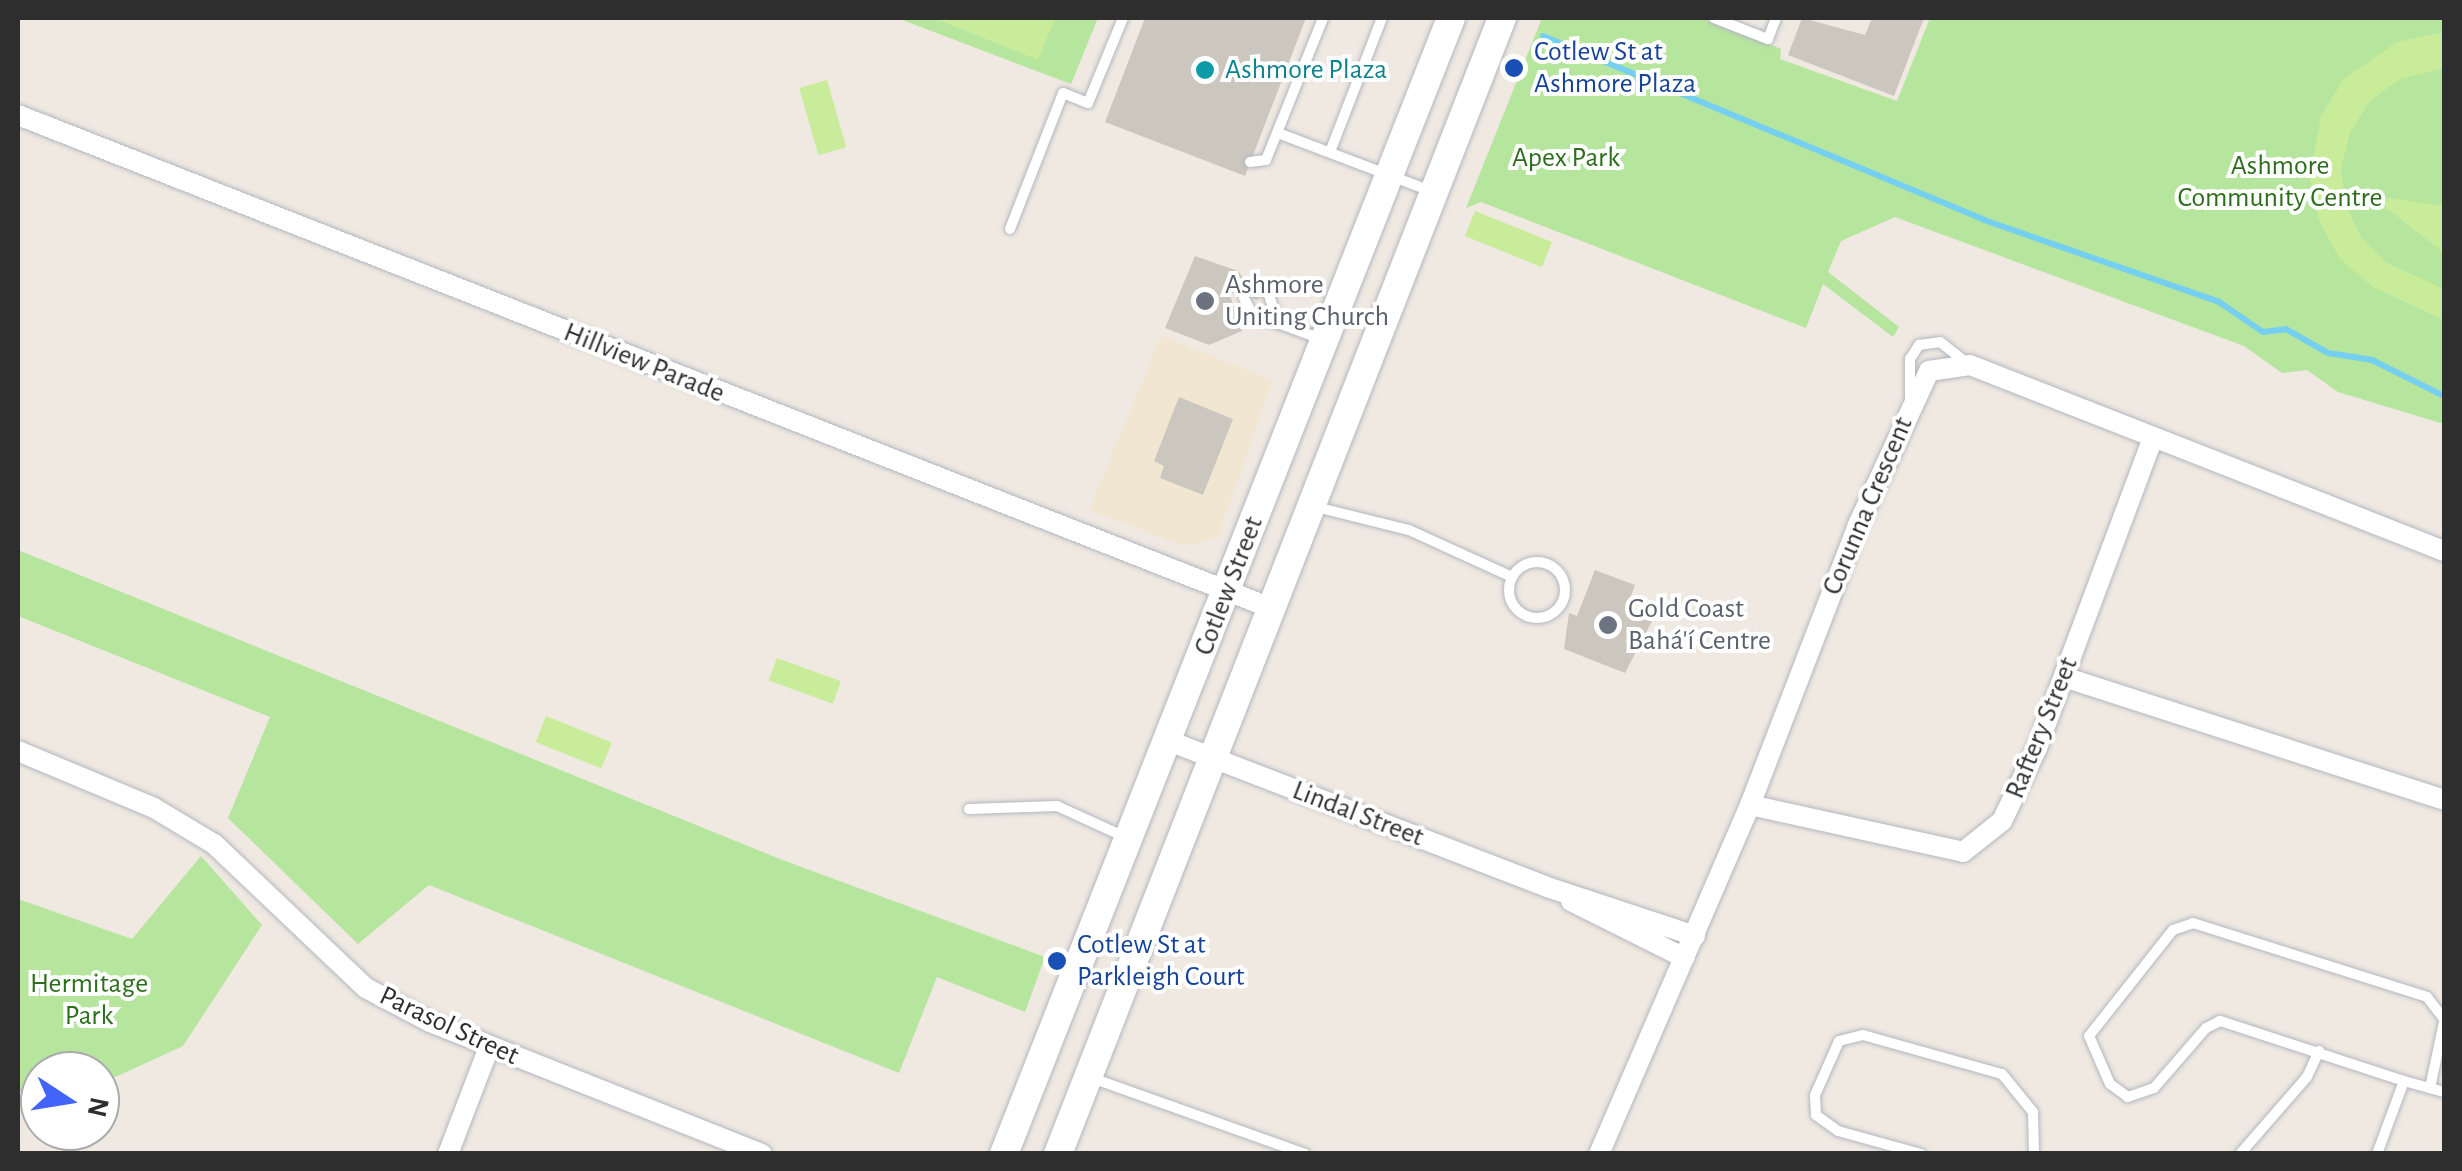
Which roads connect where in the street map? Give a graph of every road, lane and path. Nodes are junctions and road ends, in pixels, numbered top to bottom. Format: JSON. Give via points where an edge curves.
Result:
{"nodes":[{"id":1,"x":1123,"y":18,"type":"edge"},
{"id":2,"x":1323,"y":18,"type":"edge"},
{"id":3,"x":1382,"y":18,"type":"edge"},
{"id":4,"x":1451,"y":18,"type":"edge"},
{"id":5,"x":1502,"y":18,"type":"edge"},
{"id":6,"x":1714,"y":18,"type":"edge"},
{"id":7,"x":1776,"y":18,"type":"edge"},
{"id":8,"x":18,"y":114,"type":"edge"},
{"id":9,"x":1278,"y":133,"type":"junction"},
{"id":10,"x":1330,"y":152,"type":"junction"},
{"id":11,"x":1250,"y":162,"type":"dead end"},
{"id":12,"x":1390,"y":175,"type":"junction"},
{"id":13,"x":1433,"y":191,"type":"junction"},
{"id":14,"x":1010,"y":229,"type":"dead end"},
{"id":15,"x":1278,"y":322,"type":"junction"},
{"id":16,"x":1324,"y":341,"type":"junction"},
{"id":17,"x":2153,"y":438,"type":"junction"},
{"id":18,"x":1311,"y":506,"type":"junction"},
{"id":19,"x":2444,"y":552,"type":"edge"},
{"id":20,"x":1512,"y":576,"type":"junction"},
{"id":21,"x":1226,"y":593,"type":"junction"},
{"id":22,"x":1272,"y":608,"type":"junction"},
{"id":23,"x":2064,"y":677,"type":"junction"},
{"id":24,"x":1169,"y":741,"type":"junction"},
{"id":25,"x":18,"y":752,"type":"edge"},
{"id":26,"x":1213,"y":758,"type":"junction"},
{"id":27,"x":2444,"y":800,"type":"edge"},
{"id":28,"x":1750,"y":805,"type":"junction"},
{"id":29,"x":969,"y":809,"type":"dead end"},
{"id":30,"x":1128,"y":839,"type":"junction"},
{"id":31,"x":1547,"y":887,"type":"junction"},
{"id":32,"x":1695,"y":936,"type":"junction"},
{"id":33,"x":1685,"y":958,"type":"junction"},
{"id":34,"x":2444,"y":1021,"type":"edge"},
{"id":35,"x":489,"y":1047,"type":"junction"},
{"id":36,"x":2319,"y":1050,"type":"junction"},
{"id":37,"x":1088,"y":1076,"type":"junction"},
{"id":38,"x":2404,"y":1081,"type":"junction"},
{"id":39,"x":2430,"y":1088,"type":"junction"},
{"id":40,"x":2444,"y":1092,"type":"edge"},
{"id":41,"x":448,"y":1154,"type":"edge"},
{"id":42,"x":762,"y":1154,"type":"edge"},
{"id":43,"x":1004,"y":1154,"type":"edge"},
{"id":44,"x":1058,"y":1154,"type":"edge"},
{"id":45,"x":1305,"y":1154,"type":"edge"},
{"id":46,"x":1600,"y":1154,"type":"edge"},
{"id":47,"x":1922,"y":1154,"type":"edge"},
{"id":48,"x":2034,"y":1154,"type":"edge"},
{"id":49,"x":2240,"y":1154,"type":"edge"},
{"id":50,"x":2377,"y":1154,"type":"edge"}],
"edges":[{"from":1,"to":14,"type":"lane","via":[[1088,103],[1063,93]]},
{"from":2,"to":9,"type":"lane"},
{"from":3,"to":10,"type":"lane"},
{"from":4,"to":12,"type":"main road","name":"Cotlew Street"},
{"from":5,"to":13,"type":"main road","name":"Cotlew Street"},
{"from":6,"to":7,"type":"lane","via":[[1768,39]]},
{"from":8,"to":21,"type":"street","name":"Hillview Parade"},
{"from":9,"to":10,"type":"lane"},
{"from":9,"to":11,"type":"lane","via":[[1266,160]]},
{"from":10,"to":12,"type":"lane"},
{"from":12,"to":13,"type":"lane"},
{"from":12,"to":16,"type":"main road","name":"Cotlew Street"},
{"from":13,"to":18,"type":"main road","name":"Cotlew Street"},
{"from":15,"to":15,"type":"lane","via":[[1268,292],[1247,293],[1254,316]]},
{"from":15,"to":16,"type":"lane"},
{"from":16,"to":21,"type":"main road","name":"Cotlew Street"},
{"from":17,"to":19,"type":"street","name":"Corunna Crescent"},
{"from":17,"to":23,"type":"street","name":"Raftery Street"},
{"from":17,"to":28,"type":"street","name":"Corunna Crescent","via":[[1970,365],[1936,366],[1911,404]]},
{"from":18,"to":20,"type":"lane","via":[[1409,530]]},
{"from":18,"to":22,"type":"main road","name":"Cotlew Street"},
{"from":20,"to":20,"type":"lane","via":[[1526,564],[1550,565],[1564,584],[1562,604],[1546,617],[1523,615],[1509,594]]},
{"from":21,"to":22,"type":"street","name":"Hillview Parade"},
{"from":21,"to":24,"type":"main road","name":"Cotlew Street"},
{"from":22,"to":26,"type":"main road","name":"Cotlew Street"},
{"from":23,"to":27,"type":"street"},
{"from":23,"to":28,"type":"street","name":"Raftery Street","via":[[2002,821],[1963,852]]},
{"from":24,"to":26,"type":"street","name":"Lindal Street"},
{"from":24,"to":30,"type":"main road","name":"Cotlew Street"},
{"from":25,"to":35,"type":"street","name":"Parasol Street","via":[[154,808],[214,844],[366,988]]},
{"from":26,"to":31,"type":"street","name":"Lindal Street"},
{"from":26,"to":37,"type":"main road","name":"Cotlew Street"},
{"from":28,"to":32,"type":"street","name":"Corunna Crescent"},
{"from":29,"to":30,"type":"lane","via":[[1057,806]]},
{"from":30,"to":43,"type":"main road","name":"Cotlew Street"},
{"from":31,"to":32,"type":"street","name":"Lindal Street"},
{"from":31,"to":33,"type":"street","name":"Lindal Street"},
{"from":32,"to":33,"type":"street","name":"Corunna Crescent"},
{"from":33,"to":46,"type":"street","name":"Corunna Crescent"},
{"from":34,"to":36,"type":"lane","via":[[2426,998],[2194,923],[2172,930],[2089,1036],[2110,1084],[2128,1097],[2154,1088],[2215,1022]]},
{"from":34,"to":39,"type":"lane"},
{"from":35,"to":41,"type":"street"},
{"from":35,"to":42,"type":"street","name":"Parasol Street"},
{"from":36,"to":38,"type":"lane"},
{"from":36,"to":49,"type":"lane","via":[[2307,1077]]},
{"from":37,"to":44,"type":"main road","name":"Cotlew Street"},
{"from":37,"to":45,"type":"lane"},
{"from":38,"to":39,"type":"lane"},
{"from":38,"to":50,"type":"lane"},
{"from":39,"to":40,"type":"lane"},
{"from":47,"to":48,"type":"lane","via":[[1838,1132],[1816,1115],[1815,1096],[1839,1041],[1863,1035],[2002,1074],[2033,1112]]}]}
